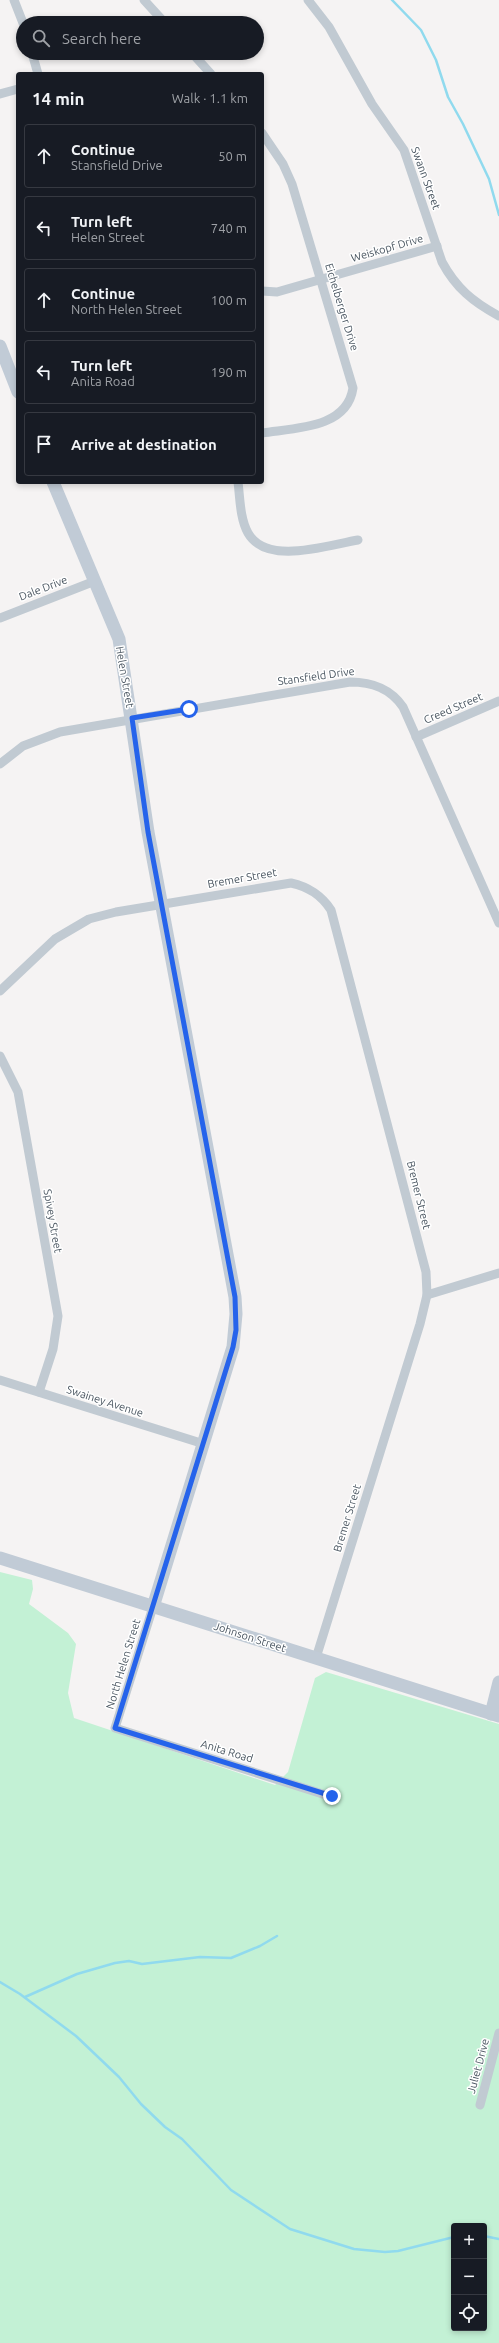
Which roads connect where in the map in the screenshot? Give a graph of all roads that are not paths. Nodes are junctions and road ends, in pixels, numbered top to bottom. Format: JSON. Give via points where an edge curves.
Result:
{"nodes":[{"id":1,"x":14,"y":0,"type":"edge"},
{"id":2,"x":144,"y":0,"type":"edge"},
{"id":3,"x":308,"y":0,"type":"edge"},
{"id":4,"x":20,"y":16,"type":"edge"},
{"id":5,"x":159,"y":16,"type":"edge"},
{"id":6,"x":34,"y":60,"type":"edge"},
{"id":7,"x":198,"y":60,"type":"edge"},
{"id":8,"x":37,"y":72,"type":"edge"},
{"id":9,"x":209,"y":72,"type":"edge"},
{"id":10,"x":16,"y":90,"type":"edge"},
{"id":11,"x":0,"y":94,"type":"edge"},
{"id":12,"x":264,"y":136,"type":"edge"},
{"id":13,"x":437,"y":246,"type":"junction"},
{"id":14,"x":321,"y":279,"type":"junction"},
{"id":15,"x":264,"y":291,"type":"edge"},
{"id":16,"x":499,"y":316,"type":"edge"},
{"id":17,"x":0,"y":346,"type":"edge"},
{"id":18,"x":16,"y":387,"type":"edge"},
{"id":19,"x":264,"y":433,"type":"edge"},
{"id":20,"x":54,"y":484,"type":"edge"},
{"id":21,"x":238,"y":484,"type":"edge"},
{"id":22,"x":358,"y":540,"type":"dead end"},
{"id":23,"x":95,"y":581,"type":"junction"},
{"id":24,"x":0,"y":618,"type":"edge"},
{"id":25,"x":499,"y":701,"type":"edge"},
{"id":26,"x":132,"y":718,"type":"junction"},
{"id":27,"x":416,"y":737,"type":"junction"},
{"id":28,"x":0,"y":764,"type":"edge"},
{"id":29,"x":161,"y":904,"type":"junction"},
{"id":30,"x":499,"y":923,"type":"edge"},
{"id":31,"x":0,"y":991,"type":"edge"},
{"id":32,"x":0,"y":1056,"type":"edge"},
{"id":33,"x":499,"y":1274,"type":"edge"},
{"id":34,"x":427,"y":1295,"type":"junction"},
{"id":35,"x":0,"y":1380,"type":"edge"},
{"id":36,"x":39,"y":1392,"type":"junction"},
{"id":37,"x":204,"y":1444,"type":"junction"},
{"id":38,"x":0,"y":1558,"type":"edge"},
{"id":39,"x":153,"y":1607,"type":"junction"},
{"id":40,"x":316,"y":1658,"type":"junction"},
{"id":41,"x":499,"y":1682,"type":"edge"},
{"id":42,"x":495,"y":1715,"type":"edge"},
{"id":43,"x":115,"y":1728,"type":"joint"},
{"id":44,"x":332,"y":1796,"type":"dead end"},
{"id":45,"x":499,"y":2033,"type":"edge"},
{"id":46,"x":480,"y":2104,"type":"dead end"}],
"edges":[{"from":1,"to":4,"type":"street"},
{"from":2,"to":5,"type":"street"},
{"from":3,"to":13,"type":"street","name":"Swann Street","via":[[329,27],[372,104],[404,150]]},
{"from":6,"to":8,"type":"street"},
{"from":7,"to":9,"type":"street"},
{"from":10,"to":11,"type":"street"},
{"from":12,"to":14,"type":"street","name":"Eichelberger Drive","via":[[283,164],[292,184]]},
{"from":13,"to":14,"type":"street","name":"Weiskopf Drive"},
{"from":13,"to":16,"type":"street","name":"Swann Street","via":[[442,262],[456,285],[476,304]]},
{"from":14,"to":15,"type":"street","name":"Weiskopf Drive","via":[[277,292]]},
{"from":14,"to":19,"type":"street","name":"Eichelberger Drive","via":[[352,382],[350,399],[336,416],[327,422]]},
{"from":17,"to":18,"type":"street"},
{"from":20,"to":23,"type":"street","name":"Helen Street"},
{"from":21,"to":22,"type":"street","via":[[246,528],[251,537],[264,548],[286,552]]},
{"from":23,"to":24,"type":"street","name":"Dale Drive"},
{"from":23,"to":26,"type":"street","name":"Helen Street","via":[[119,640]]},
{"from":25,"to":27,"type":"street","name":"Creed Street"},
{"from":26,"to":27,"type":"street","name":"Stansfield Drive","via":[[361,682],[378,686],[392,694],[402,707]]},
{"from":26,"to":28,"type":"street","name":"Stansfield Drive","via":[[44,737],[23,746]]},
{"from":26,"to":29,"type":"street","name":"Helen Street"},
{"from":27,"to":30,"type":"street","name":"Stansfield Drive"},
{"from":29,"to":31,"type":"street","name":"Bremer Street","via":[[105,914],[74,926],[55,938]]},
{"from":29,"to":34,"type":"street","name":"Bremer Street","via":[[291,883],[312,890],[331,910],[426,1272]]},
{"from":29,"to":37,"type":"street","name":"Helen Street","via":[[235,1297],[233,1347]]},
{"from":32,"to":36,"type":"street","name":"Spivey Street","via":[[18,1092],[58,1316],[53,1349]]},
{"from":33,"to":34,"type":"street"},
{"from":34,"to":40,"type":"street","name":"Bremer Street"},
{"from":35,"to":36,"type":"street","name":"Swainey Avenue"},
{"from":36,"to":37,"type":"street","name":"Swainey Avenue"},
{"from":37,"to":39,"type":"street","name":"Helen Street"},
{"from":38,"to":39,"type":"street","name":"Johnson Street"},
{"from":39,"to":40,"type":"street","name":"Johnson Street"},
{"from":39,"to":43,"type":"street","name":"North Helen Street"},
{"from":40,"to":42,"type":"street","name":"Johnson Street"},
{"from":41,"to":42,"type":"street"},
{"from":43,"to":44,"type":"street","name":"Anita Road"},
{"from":45,"to":46,"type":"street","name":"Juliet Drive"}]}
